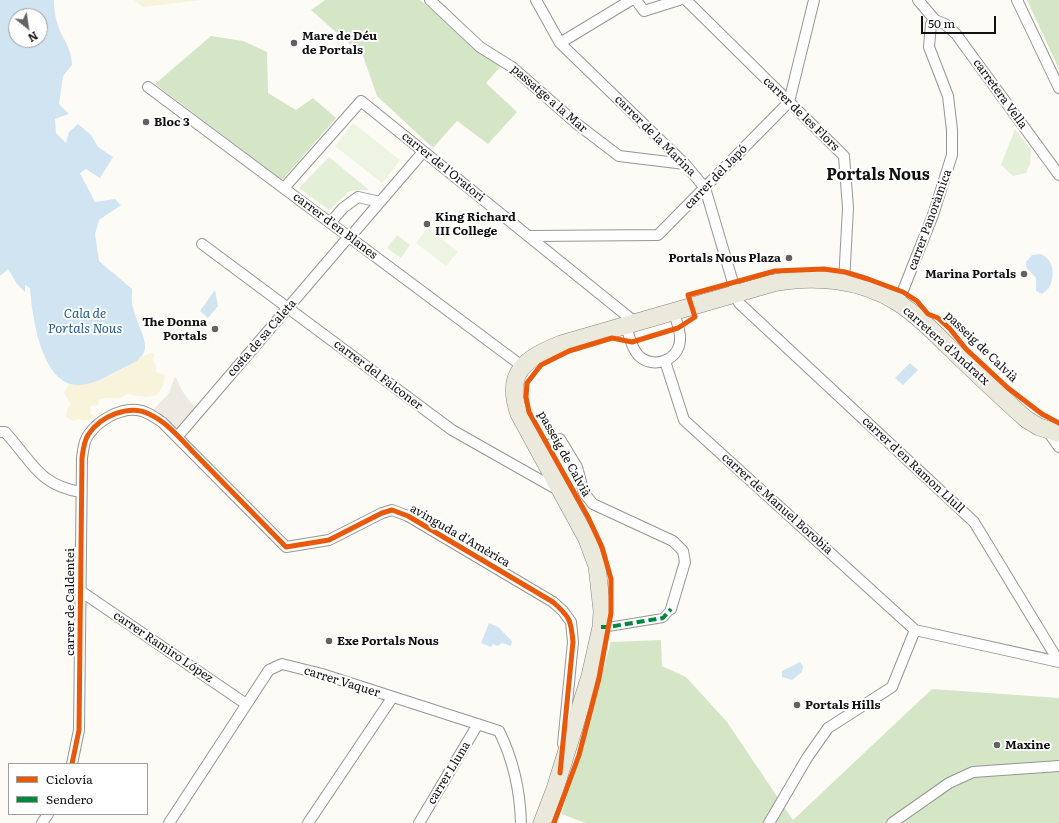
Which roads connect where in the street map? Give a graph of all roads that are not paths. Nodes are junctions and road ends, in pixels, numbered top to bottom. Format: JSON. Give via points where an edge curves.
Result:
{"nodes":[{"id":1,"x":430,"y":0,"type":"edge"},
{"id":2,"x":536,"y":0,"type":"edge"},
{"id":3,"x":631,"y":0,"type":"edge"},
{"id":4,"x":636,"y":0,"type":"edge"},
{"id":5,"x":679,"y":0,"type":"edge"},
{"id":6,"x":686,"y":0,"type":"edge"},
{"id":7,"x":814,"y":0,"type":"edge"},
{"id":8,"x":918,"y":0,"type":"edge"},
{"id":9,"x":1017,"y":0,"type":"edge"},
{"id":10,"x":935,"y":20,"type":"junction"},
{"id":11,"x":560,"y":43,"type":"junction"},
{"id":12,"x":148,"y":87,"type":"dead end"},
{"id":13,"x":1059,"y":88,"type":"edge"},
{"id":14,"x":789,"y":102,"type":"junction"},
{"id":15,"x":423,"y":152,"type":"junction"},
{"id":16,"x":685,"y":164,"type":"junction"},
{"id":17,"x":1059,"y":175,"type":"edge"},
{"id":18,"x":284,"y":188,"type":"junction"},
{"id":19,"x":705,"y":188,"type":"junction"},
{"id":20,"x":380,"y":202,"type":"junction"},
{"id":21,"x":330,"y":223,"type":"junction"},
{"id":22,"x":356,"y":230,"type":"dead end"},
{"id":23,"x":530,"y":236,"type":"junction"},
{"id":24,"x":346,"y":240,"type":"dead end"},
{"id":25,"x":202,"y":244,"type":"dead end"},
{"id":26,"x":844,"y":282,"type":"junction"},
{"id":27,"x":735,"y":293,"type":"junction"},
{"id":28,"x":898,"y":303,"type":"junction"},
{"id":29,"x":288,"y":308,"type":"junction"},
{"id":30,"x":674,"y":312,"type":"junction"},
{"id":31,"x":631,"y":324,"type":"junction"},
{"id":32,"x":665,"y":360,"type":"junction"},
{"id":33,"x":522,"y":366,"type":"junction"},
{"id":34,"x":1052,"y":431,"type":"edge"},
{"id":35,"x":0,"y":432,"type":"edge"},
{"id":36,"x":178,"y":436,"type":"junction"},
{"id":37,"x":1059,"y":447,"type":"edge"},
{"id":38,"x":539,"y":451,"type":"junction"},
{"id":39,"x":81,"y":492,"type":"junction"},
{"id":40,"x":563,"y":493,"type":"junction"},
{"id":41,"x":79,"y":590,"type":"junction"},
{"id":42,"x":671,"y":609,"type":"joint"},
{"id":43,"x":601,"y":627,"type":"junction"},
{"id":44,"x":915,"y":630,"type":"junction"},
{"id":45,"x":1059,"y":662,"type":"edge"},
{"id":46,"x":392,"y":698,"type":"junction"},
{"id":47,"x":246,"y":704,"type":"junction"},
{"id":48,"x":478,"y":724,"type":"junction"},
{"id":49,"x":72,"y":763,"type":"edge"},
{"id":50,"x":1059,"y":766,"type":"edge"},
{"id":51,"x":560,"y":773,"type":"junction"},
{"id":52,"x":169,"y":823,"type":"edge"},
{"id":53,"x":308,"y":823,"type":"edge"},
{"id":54,"x":419,"y":823,"type":"edge"},
{"id":55,"x":521,"y":823,"type":"edge"},
{"id":56,"x":542,"y":823,"type":"edge"},
{"id":57,"x":769,"y":823,"type":"edge"},
{"id":58,"x":892,"y":823,"type":"edge"}],
"edges":[{"from":1,"to":16,"type":"street","name":"passatge a la Mar","via":[[480,47],[512,67],[577,124],[619,156]]},
{"from":2,"to":11,"type":"street","name":"carrer de la Marina"},
{"from":3,"to":11,"type":"street"},
{"from":4,"to":5,"type":"street","via":[[644,11]]},
{"from":6,"to":14,"type":"street","name":"carrer de les Flors"},
{"from":7,"to":14,"type":"street"},
{"from":8,"to":10,"type":"street","name":"carretera Vella"},
{"from":9,"to":13,"type":"street"},
{"from":10,"to":17,"type":"street","name":"carretera Vella","via":[[945,24],[956,34]]},
{"from":10,"to":28,"type":"street","name":"carrer Panoràmica","via":[[931,24],[930,47],[948,96],[952,155],[933,215]]},
{"from":11,"to":16,"type":"street","name":"carrer de la Marina"},
{"from":12,"to":18,"type":"street","name":"carrer d'en Blanes"},
{"from":14,"to":19,"type":"street","name":"carrer del Japó"},
{"from":14,"to":26,"type":"street","name":"carrer de les Flors","via":[[844,156],[848,208]]},
{"from":15,"to":18,"type":"street","name":"carrer de l'Oratori","via":[[361,101]]},
{"from":15,"to":20,"type":"street"},
{"from":15,"to":23,"type":"street","name":"carrer de l'Oratori"},
{"from":16,"to":19,"type":"street","name":"carrer de la Marina"},
{"from":18,"to":21,"type":"street","name":"carrer d'en Blanes"},
{"from":19,"to":23,"type":"street","name":"carrer del Japó","via":[[658,235]]},
{"from":19,"to":27,"type":"street","name":"carrer de la Marina"},
{"from":20,"to":21,"type":"street","via":[[358,197],[343,208]]},
{"from":20,"to":22,"type":"street"},
{"from":21,"to":33,"type":"street","name":"carrer d'en Blanes"},
{"from":23,"to":31,"type":"street","name":"carrer de l'Oratori"},
{"from":24,"to":29,"type":"street","name":"costa de sa Caleta"},
{"from":25,"to":29,"type":"street","name":"carrer del Falconer"},
{"from":26,"to":27,"type":"main road","name":"carretera d'Andratx","via":[[798,279]]},
{"from":26,"to":28,"type":"main road","name":"carretera d'Andratx"},
{"from":27,"to":30,"type":"main road","name":"carretera d'Andratx"},
{"from":27,"to":45,"type":"street","name":"carrer d'en Ramon Llull","via":[[739,303],[974,522]]},
{"from":28,"to":34,"type":"main road","name":"carretera d'Andratx","via":[[1026,419]]},
{"from":29,"to":36,"type":"street","name":"costa de sa Caleta"},
{"from":29,"to":40,"type":"street","name":"carrer del Falconer","via":[[452,430]]},
{"from":30,"to":31,"type":"main road","name":"carretera d'Andratx"},
{"from":30,"to":32,"type":"street","via":[[680,334],[679,344],[675,354]]},
{"from":31,"to":32,"type":"street","via":[[633,346],[638,355],[653,362]]},
{"from":31,"to":33,"type":"main road","name":"carretera d'Andratx","via":[[551,349],[530,358]]},
{"from":32,"to":44,"type":"street","name":"carrer de Manuel Borobia","via":[[684,420]]},
{"from":33,"to":38,"type":"main road","via":[[514,385],[515,403]]},
{"from":34,"to":37,"type":"street"},
{"from":35,"to":39,"type":"street","via":[[5,432],[10,437],[47,480],[63,489]]},
{"from":36,"to":39,"type":"street","name":"carrer de Caldentei","via":[[149,414],[137,410],[125,410],[110,416],[86,439],[82,458]]},
{"from":36,"to":51,"type":"street","name":"avinguda d'Amèrica","via":[[286,547],[329,540],[392,510],[408,516],[538,593],[563,611],[571,622],[572,642]]},
{"from":38,"to":40,"type":"main road"},
{"from":38,"to":42,"type":"street","via":[[560,439],[577,467],[584,493],[592,504],[673,541],[683,551],[685,562]]},
{"from":39,"to":41,"type":"street","name":"carrer de Caldentei"},
{"from":40,"to":43,"type":"main road","via":[[595,558],[599,580]]},
{"from":41,"to":47,"type":"street","name":"carrer Ramiro López"},
{"from":41,"to":49,"type":"street","name":"carrer de Caldentei","via":[[79,730]]},
{"from":42,"to":43,"type":"street","via":[[664,618]]},
{"from":43,"to":51,"type":"main road","via":[[590,676]]},
{"from":44,"to":45,"type":"street"},
{"from":44,"to":57,"type":"street","via":[[892,687],[828,728],[807,758]]},
{"from":46,"to":47,"type":"street","name":"carrer Vaquer","via":[[322,674],[282,664],[269,670]]},
{"from":46,"to":48,"type":"street","name":"carrer Vaquer"},
{"from":46,"to":53,"type":"street"},
{"from":47,"to":52,"type":"street","name":"carrer Vaquer"},
{"from":48,"to":54,"type":"street","name":"carrer Lluna"},
{"from":48,"to":55,"type":"street","name":"carrer Vaquer","via":[[499,731],[509,751],[520,793]]},
{"from":50,"to":58,"type":"street","via":[[972,772],[949,783]]},
{"from":51,"to":56,"type":"main road"}]}
